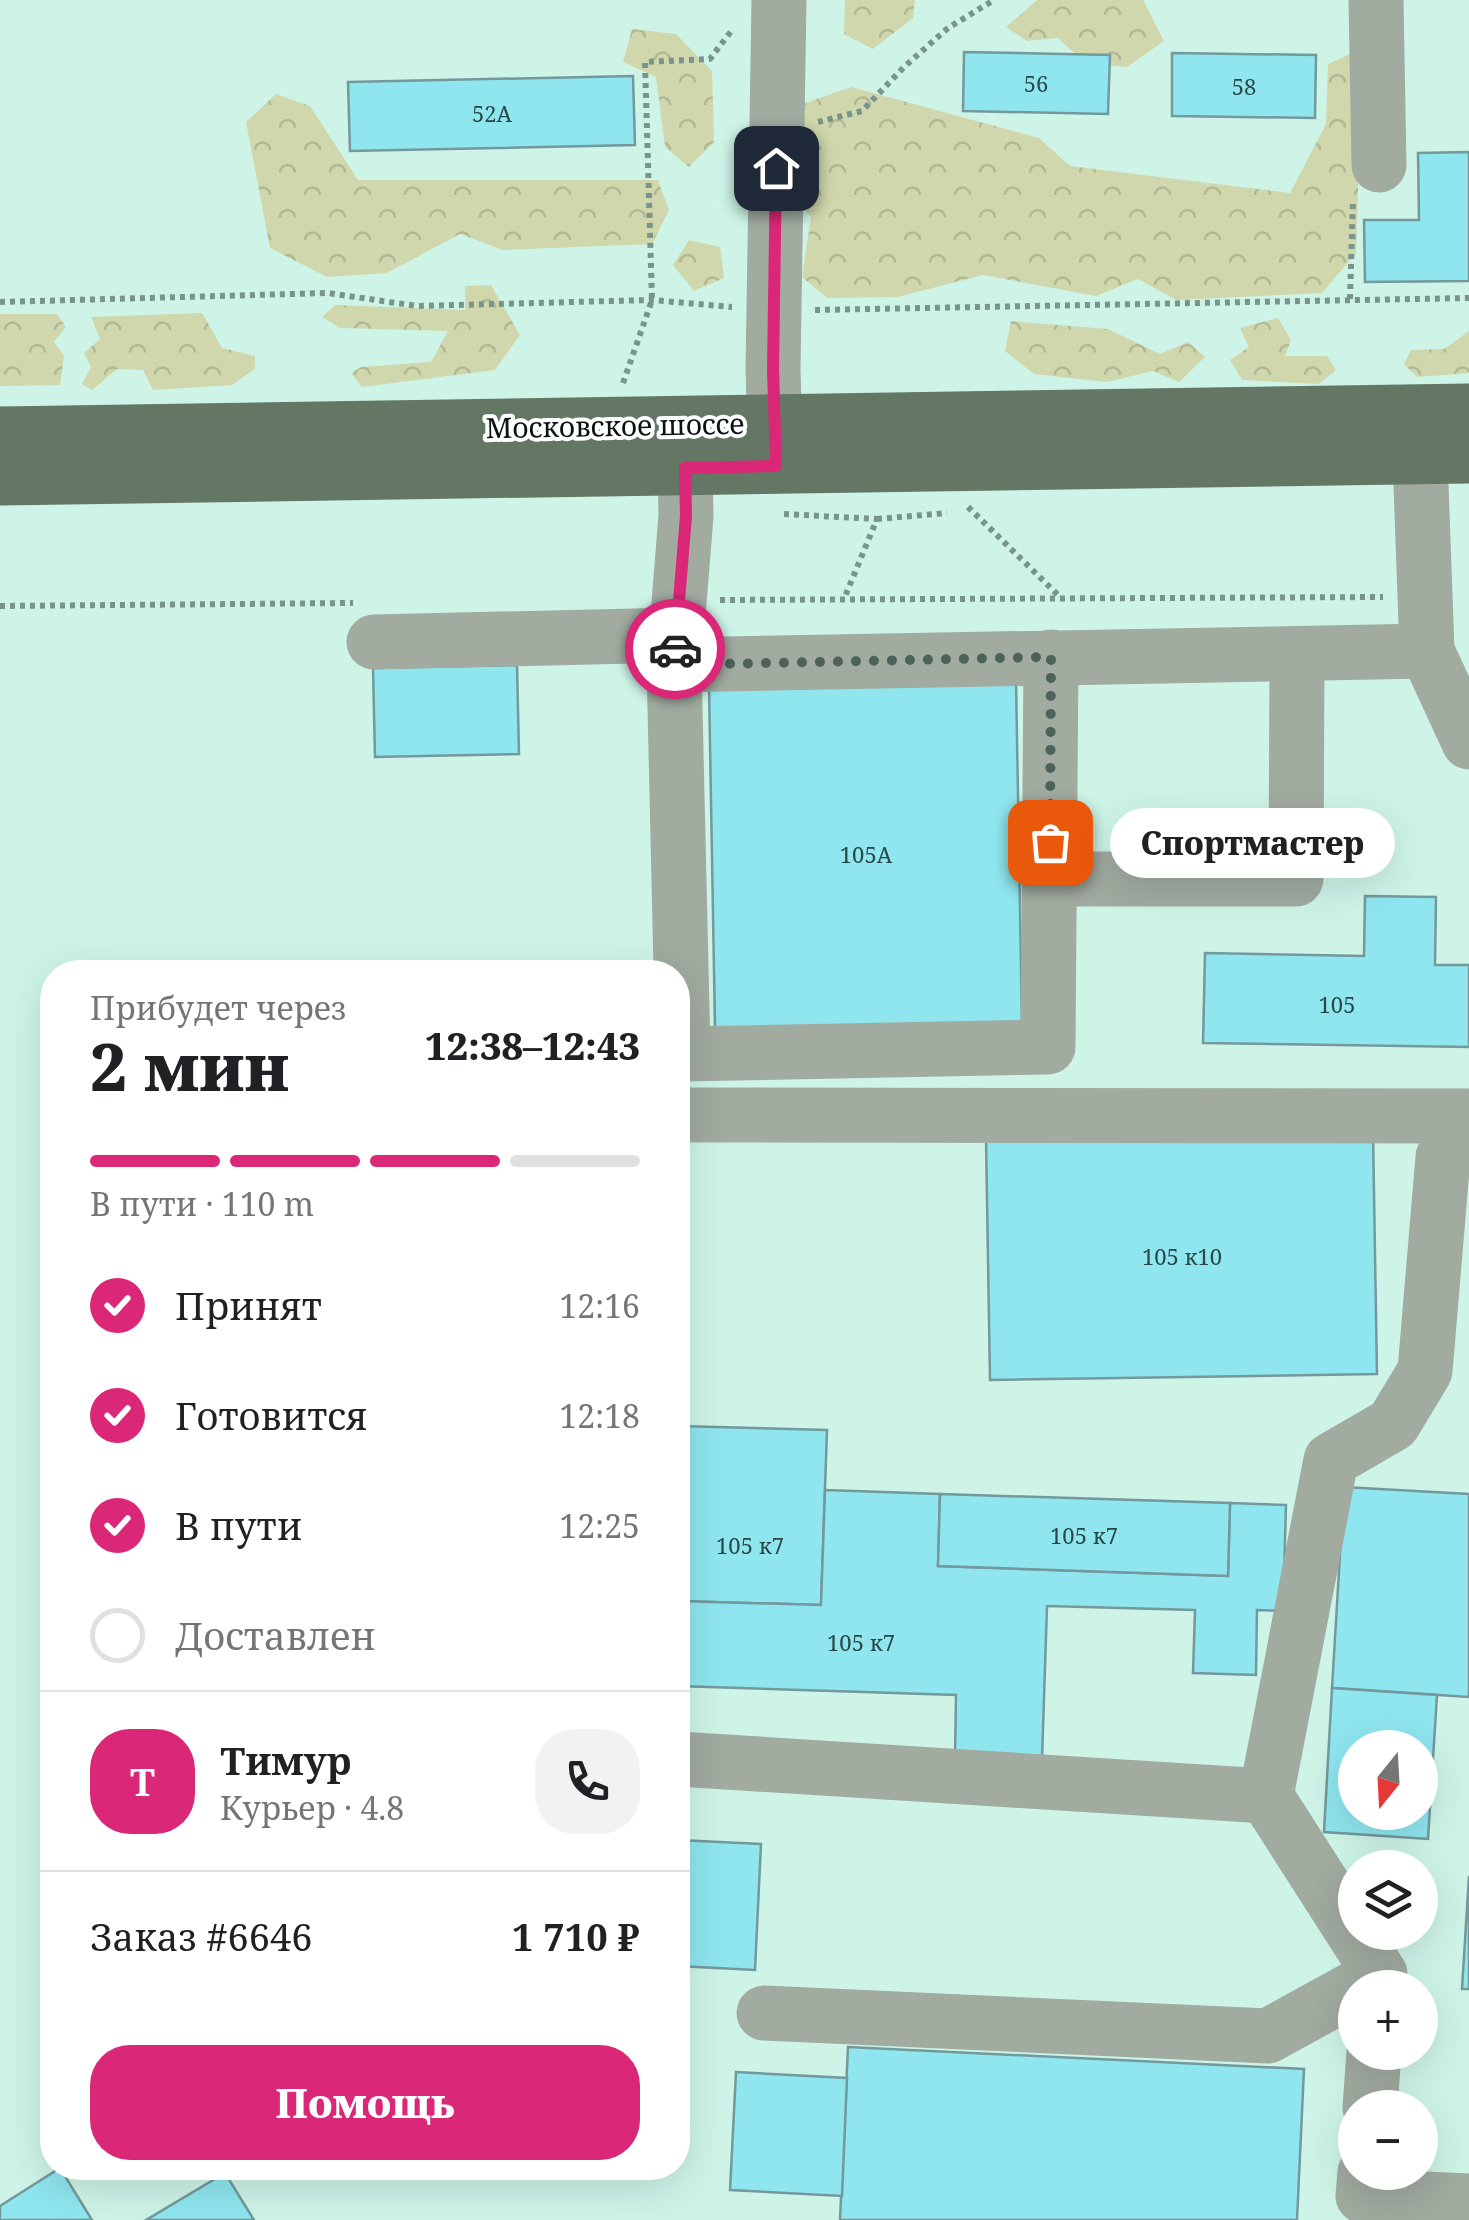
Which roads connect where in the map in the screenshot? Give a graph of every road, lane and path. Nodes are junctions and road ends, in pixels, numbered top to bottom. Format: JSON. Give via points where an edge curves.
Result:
{"nodes":[{"id":1,"x":994,"y":0,"type":"edge"},
{"id":2,"x":1348,"y":0,"type":"edge"},
{"id":3,"x":1376,"y":0,"type":"edge"},
{"id":4,"x":759,"y":10,"type":"edge"},
{"id":5,"x":777,"y":132,"type":"junction"},
{"id":6,"x":1379,"y":165,"type":"joint"},
{"id":7,"x":1350,"y":299,"type":"dead end"},
{"id":8,"x":621,"y":389,"type":"dead end"},
{"id":9,"x":1469,"y":411,"type":"edge"},
{"id":10,"x":0,"y":434,"type":"edge"},
{"id":11,"x":1445,"y":456,"type":"edge"},
{"id":12,"x":775,"y":466,"type":"junction"},
{"id":13,"x":685,"y":468,"type":"junction"},
{"id":14,"x":0,"y":478,"type":"edge"},
{"id":15,"x":876,"y":519,"type":"junction"},
{"id":16,"x":1060,"y":597,"type":"dead end"},
{"id":17,"x":844,"y":599,"type":"dead end"},
{"id":18,"x":374,"y":642,"type":"dead end"},
{"id":19,"x":675,"y":650,"type":"junction"},
{"id":20,"x":1427,"y":652,"type":"junction"},
{"id":21,"x":1297,"y":655,"type":"junction"},
{"id":22,"x":1051,"y":657,"type":"junction"},
{"id":23,"x":1469,"y":742,"type":"edge"},
{"id":24,"x":1050,"y":879,"type":"junction"},
{"id":25,"x":681,"y":960,"type":"edge"},
{"id":26,"x":690,"y":1054,"type":"edge"},
{"id":27,"x":690,"y":1115,"type":"edge"},
{"id":28,"x":1469,"y":1116,"type":"edge"},
{"id":29,"x":1469,"y":1131,"type":"edge"},
{"id":30,"x":690,"y":1760,"type":"edge"},
{"id":31,"x":1266,"y":1796,"type":"junction"},
{"id":32,"x":1359,"y":1970,"type":"edge"},
{"id":33,"x":1338,"y":1999,"type":"edge"},
{"id":34,"x":764,"y":2013,"type":"dead end"},
{"id":35,"x":1364,"y":2196,"type":"edge"},
{"id":36,"x":1469,"y":2201,"type":"edge"}],
"edges":[{"from":1,"to":5,"type":"path","via":[[948,28],[862,112]]},
{"from":2,"to":3,"type":"street"},
{"from":3,"to":6,"type":"street"},
{"from":4,"to":5,"type":"street"},
{"from":4,"to":8,"type":"path","via":[[710,59],[645,62],[652,300]]},
{"from":5,"to":12,"type":"street"},
{"from":6,"to":7,"type":"path","via":[[1353,183]]},
{"from":9,"to":12,"type":"main road","name":"Московское шоссе"},
{"from":10,"to":12,"type":"main road","name":"Московское шоссе"},
{"from":11,"to":12,"type":"main road","name":"Московское шоссе"},
{"from":11,"to":20,"type":"street"},
{"from":12,"to":13,"type":"main road","name":"Московское шоссе"},
{"from":12,"to":15,"type":"path","via":[[791,515]]},
{"from":13,"to":14,"type":"main road","name":"Московское шоссе"},
{"from":13,"to":19,"type":"street"},
{"from":15,"to":16,"type":"path","via":[[968,506]]},
{"from":15,"to":17,"type":"path"},
{"from":18,"to":19,"type":"street"},
{"from":19,"to":22,"type":"street"},
{"from":19,"to":25,"type":"street"},
{"from":20,"to":21,"type":"street"},
{"from":20,"to":23,"type":"street"},
{"from":21,"to":22,"type":"street"},
{"from":21,"to":24,"type":"street","via":[[1296,879]]},
{"from":22,"to":24,"type":"street"},
{"from":24,"to":26,"type":"street","via":[[1048,1047]]},
{"from":27,"to":28,"type":"street"},
{"from":29,"to":31,"type":"street","via":[[1443,1157],[1424,1371],[1393,1424],[1331,1460]]},
{"from":30,"to":31,"type":"street"},
{"from":31,"to":32,"type":"street"},
{"from":33,"to":34,"type":"street","via":[[1268,2036]]},
{"from":35,"to":36,"type":"street"}]}
